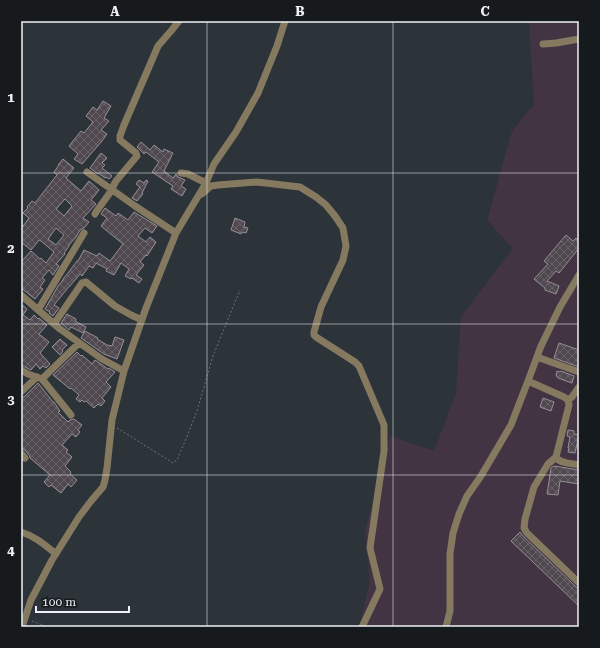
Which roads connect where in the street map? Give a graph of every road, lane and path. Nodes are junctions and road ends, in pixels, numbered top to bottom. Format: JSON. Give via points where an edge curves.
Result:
{"nodes":[{"id":1,"x":179,"y":21,"type":"edge"},
{"id":2,"x":285,"y":21,"type":"edge"},
{"id":3,"x":579,"y":39,"type":"edge"},
{"id":4,"x":543,"y":44,"type":"dead end"},
{"id":5,"x":87,"y":172,"type":"dead end"},
{"id":6,"x":181,"y":174,"type":"dead end"},
{"id":7,"x":206,"y":182,"type":"junction"},
{"id":8,"x":112,"y":189,"type":"junction"},
{"id":9,"x":189,"y":210,"type":"junction"},
{"id":10,"x":95,"y":214,"type":"dead end"},
{"id":11,"x":84,"y":233,"type":"dead end"},
{"id":12,"x":176,"y":233,"type":"junction"},
{"id":13,"x":579,"y":275,"type":"edge"},
{"id":14,"x":240,"y":290,"type":"dead end"},
{"id":15,"x":21,"y":295,"type":"edge"},
{"id":16,"x":38,"y":310,"type":"junction"},
{"id":17,"x":142,"y":320,"type":"junction"},
{"id":18,"x":54,"y":324,"type":"junction"},
{"id":19,"x":79,"y":343,"type":"junction"},
{"id":20,"x":537,"y":357,"type":"junction"},
{"id":21,"x":21,"y":370,"type":"edge"},
{"id":22,"x":124,"y":371,"type":"junction"},
{"id":23,"x":579,"y":372,"type":"edge"},
{"id":24,"x":39,"y":378,"type":"junction"},
{"id":25,"x":528,"y":381,"type":"junction"},
{"id":26,"x":579,"y":387,"type":"edge"},
{"id":27,"x":21,"y":392,"type":"edge"},
{"id":28,"x":568,"y":400,"type":"junction"},
{"id":29,"x":70,"y":415,"type":"dead end"},
{"id":30,"x":112,"y":424,"type":"junction"},
{"id":31,"x":556,"y":457,"type":"junction"},
{"id":32,"x":579,"y":465,"type":"edge"},
{"id":33,"x":21,"y":532,"type":"edge"},
{"id":34,"x":56,"y":554,"type":"junction"},
{"id":35,"x":579,"y":583,"type":"edge"},
{"id":36,"x":23,"y":617,"type":"edge"},
{"id":37,"x":22,"y":627,"type":"edge"},
{"id":38,"x":48,"y":627,"type":"edge"},
{"id":39,"x":362,"y":627,"type":"edge"},
{"id":40,"x":446,"y":627,"type":"edge"}],
"edges":[{"from":1,"to":8,"type":"street","via":[[158,46],[124,125],[120,140],[137,156]]},
{"from":2,"to":7,"type":"street","via":[[258,93],[214,164]]},
{"from":3,"to":4,"type":"street"},
{"from":5,"to":8,"type":"street"},
{"from":6,"to":7,"type":"street","via":[[188,174]]},
{"from":7,"to":9,"type":"street"},
{"from":8,"to":10,"type":"street"},
{"from":8,"to":12,"type":"street"},
{"from":9,"to":12,"type":"street"},
{"from":9,"to":39,"type":"street","via":[[211,186],[257,182],[300,187],[326,205],[343,228],[346,246],[343,260],[321,307],[314,335],[360,366],[384,425],[384,450],[370,548],[380,589]]},
{"from":11,"to":16,"type":"street"},
{"from":12,"to":17,"type":"street"},
{"from":13,"to":20,"type":"street","via":[[560,307]]},
{"from":14,"to":30,"type":"path","via":[[212,356],[197,411],[177,460],[173,463]]},
{"from":15,"to":16,"type":"street"},
{"from":16,"to":18,"type":"street"},
{"from":17,"to":18,"type":"street","via":[[115,306],[86,282],[82,283]]},
{"from":17,"to":22,"type":"street"},
{"from":18,"to":19,"type":"street"},
{"from":19,"to":22,"type":"street"},
{"from":19,"to":24,"type":"street"},
{"from":20,"to":23,"type":"street"},
{"from":20,"to":25,"type":"street"},
{"from":21,"to":24,"type":"street"},
{"from":22,"to":30,"type":"street"},
{"from":24,"to":27,"type":"street"},
{"from":24,"to":29,"type":"street"},
{"from":25,"to":28,"type":"street"},
{"from":25,"to":40,"type":"street","via":[[511,424],[467,496],[459,514],[450,554],[450,612]]},
{"from":26,"to":28,"type":"street"},
{"from":28,"to":31,"type":"street","via":[[569,405]]},
{"from":30,"to":34,"type":"street","via":[[103,487],[78,517]]},
{"from":31,"to":32,"type":"street","via":[[561,462]]},
{"from":31,"to":35,"type":"street","via":[[548,464],[534,487],[524,528]]},
{"from":33,"to":34,"type":"street","via":[[40,541]]},
{"from":34,"to":36,"type":"street"},
{"from":36,"to":37,"type":"street"},
{"from":36,"to":38,"type":"path"}]}
